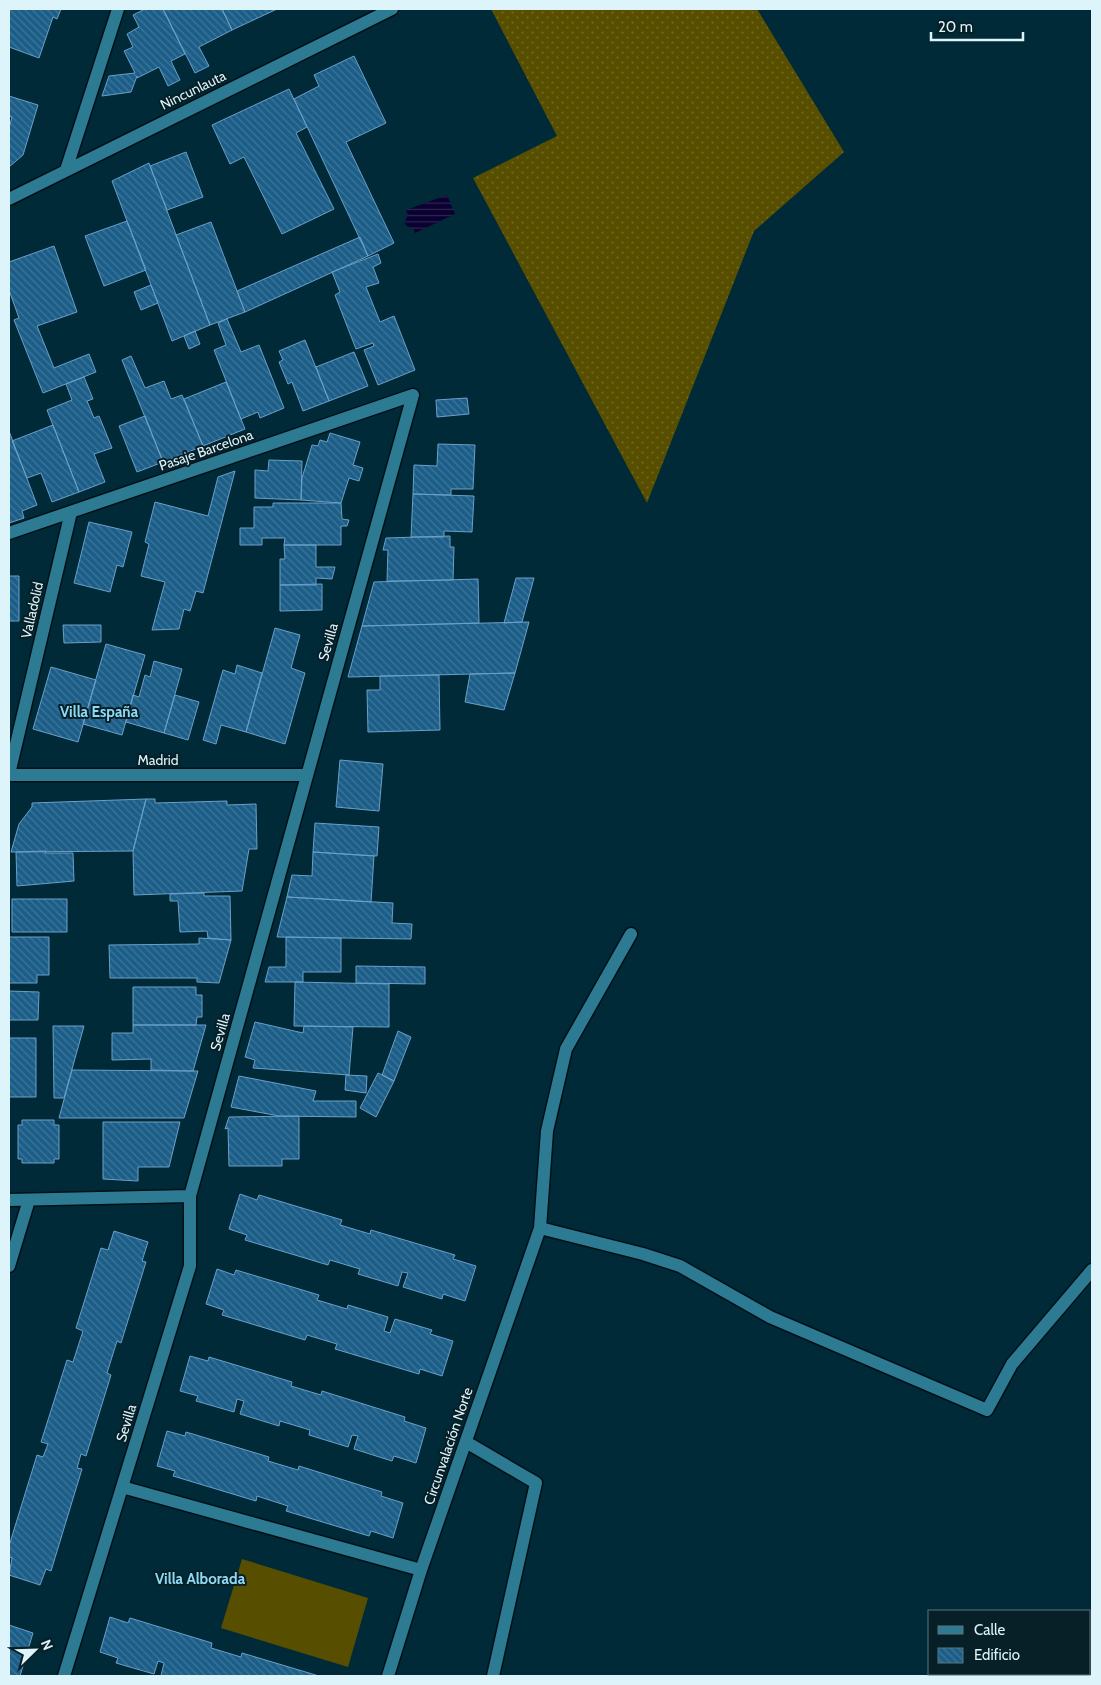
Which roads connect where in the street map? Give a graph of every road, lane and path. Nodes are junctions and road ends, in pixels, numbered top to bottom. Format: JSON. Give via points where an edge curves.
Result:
{"nodes":[{"id":1,"x":118,"y":9,"type":"edge"},
{"id":2,"x":392,"y":9,"type":"edge"},
{"id":3,"x":66,"y":170,"type":"junction"},
{"id":4,"x":9,"y":199,"type":"edge"},
{"id":5,"x":413,"y":395,"type":"joint"},
{"id":6,"x":71,"y":512,"type":"junction"},
{"id":7,"x":9,"y":533,"type":"edge"},
{"id":8,"x":9,"y":774,"type":"edge"},
{"id":9,"x":306,"y":775,"type":"junction"},
{"id":10,"x":631,"y":934,"type":"dead end"},
{"id":11,"x":190,"y":1196,"type":"junction"},
{"id":12,"x":9,"y":1200,"type":"edge"},
{"id":13,"x":28,"y":1200,"type":"junction"},
{"id":14,"x":540,"y":1228,"type":"junction"},
{"id":15,"x":9,"y":1266,"type":"edge"},
{"id":16,"x":1092,"y":1270,"type":"edge"},
{"id":17,"x":466,"y":1442,"type":"junction"},
{"id":18,"x":122,"y":1487,"type":"junction"},
{"id":19,"x":421,"y":1570,"type":"junction"},
{"id":20,"x":64,"y":1676,"type":"edge"},
{"id":21,"x":388,"y":1676,"type":"edge"},
{"id":22,"x":493,"y":1676,"type":"edge"}],
"edges":[{"from":1,"to":3,"type":"street"},
{"from":2,"to":3,"type":"street","name":"Nincunlauta"},
{"from":3,"to":4,"type":"street","name":"Nincunlauta"},
{"from":5,"to":6,"type":"street","name":"Pasaje Barcelona"},
{"from":5,"to":9,"type":"street","name":"Sevilla"},
{"from":6,"to":7,"type":"street","name":"Pasaje Barcelona"},
{"from":6,"to":8,"type":"street","name":"Valladolid"},
{"from":8,"to":9,"type":"street","name":"Madrid"},
{"from":9,"to":11,"type":"street","name":"Sevilla"},
{"from":10,"to":14,"type":"street","name":"Circunvalación Norte","via":[[566,1049],[547,1132]]},
{"from":11,"to":13,"type":"street"},
{"from":11,"to":18,"type":"street","name":"Sevilla","via":[[190,1266]]},
{"from":12,"to":13,"type":"street"},
{"from":13,"to":15,"type":"street"},
{"from":14,"to":16,"type":"street","via":[[680,1266],[770,1316],[987,1410],[1012,1364]]},
{"from":14,"to":17,"type":"street","name":"Circunvalación Norte"},
{"from":17,"to":19,"type":"street","name":"Circunvalación Norte"},
{"from":17,"to":22,"type":"street","via":[[536,1483]]},
{"from":18,"to":19,"type":"street"},
{"from":18,"to":20,"type":"street","name":"Sevilla"},
{"from":19,"to":21,"type":"street","name":"Circunvalación Norte"}]}
